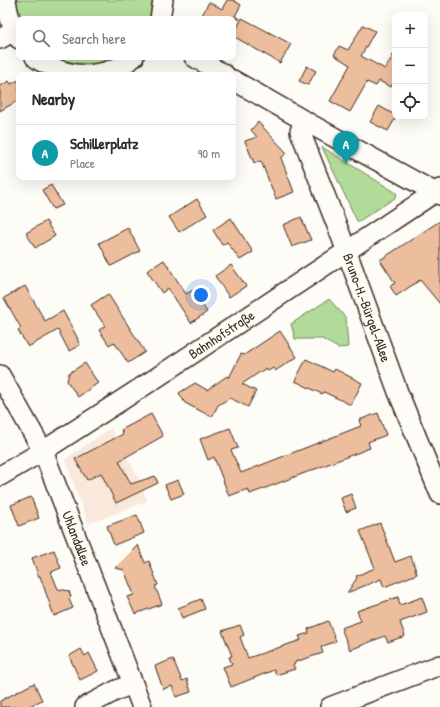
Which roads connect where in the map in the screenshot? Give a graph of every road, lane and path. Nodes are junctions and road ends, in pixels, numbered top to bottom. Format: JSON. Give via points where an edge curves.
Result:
{"nodes":[{"id":1,"x":6,"y":0,"type":"edge"},
{"id":2,"x":163,"y":0,"type":"edge"},
{"id":3,"x":160,"y":16,"type":"edge"},
{"id":4,"x":11,"y":36,"type":"edge"},
{"id":5,"x":40,"y":60,"type":"edge"},
{"id":6,"x":130,"y":60,"type":"edge"},
{"id":7,"x":199,"y":60,"type":"edge"},
{"id":8,"x":66,"y":72,"type":"edge"},
{"id":9,"x":105,"y":72,"type":"edge"},
{"id":10,"x":220,"y":72,"type":"edge"},
{"id":11,"x":236,"y":82,"type":"edge"},
{"id":12,"x":305,"y":121,"type":"junction"},
{"id":13,"x":439,"y":192,"type":"edge"},
{"id":14,"x":346,"y":250,"type":"junction"},
{"id":15,"x":0,"y":375,"type":"edge"},
{"id":16,"x":43,"y":451,"type":"junction"},
{"id":17,"x":0,"y":476,"type":"edge"},
{"id":18,"x":440,"y":494,"type":"edge"},
{"id":19,"x":440,"y":664,"type":"edge"},
{"id":20,"x":133,"y":684,"type":"junction"},
{"id":21,"x":85,"y":707,"type":"edge"},
{"id":22,"x":142,"y":707,"type":"edge"},
{"id":23,"x":330,"y":707,"type":"edge"}],
"edges":[{"from":1,"to":4,"type":"street"},
{"from":2,"to":3,"type":"street"},
{"from":5,"to":8,"type":"street","via":[[57,70]]},
{"from":6,"to":9,"type":"street"},
{"from":7,"to":10,"type":"street"},
{"from":11,"to":12,"type":"street"},
{"from":12,"to":13,"type":"street"},
{"from":12,"to":14,"type":"street","name":"Bruno-H.-Bürgel-Allee","via":[[300,131]]},
{"from":13,"to":14,"type":"street","name":"Bahnhofstraße"},
{"from":14,"to":16,"type":"street","name":"Bahnhofstraße"},
{"from":14,"to":18,"type":"street","name":"Bruno-H.-Bürgel-Allee","via":[[398,392]]},
{"from":15,"to":16,"type":"street","name":"Uhlandallee"},
{"from":16,"to":17,"type":"street","name":"Bahnhofstraße"},
{"from":16,"to":20,"type":"street","name":"Uhlandallee"},
{"from":19,"to":23,"type":"street"},
{"from":20,"to":21,"type":"street"},
{"from":20,"to":22,"type":"street","name":"Uhlandallee"}]}
